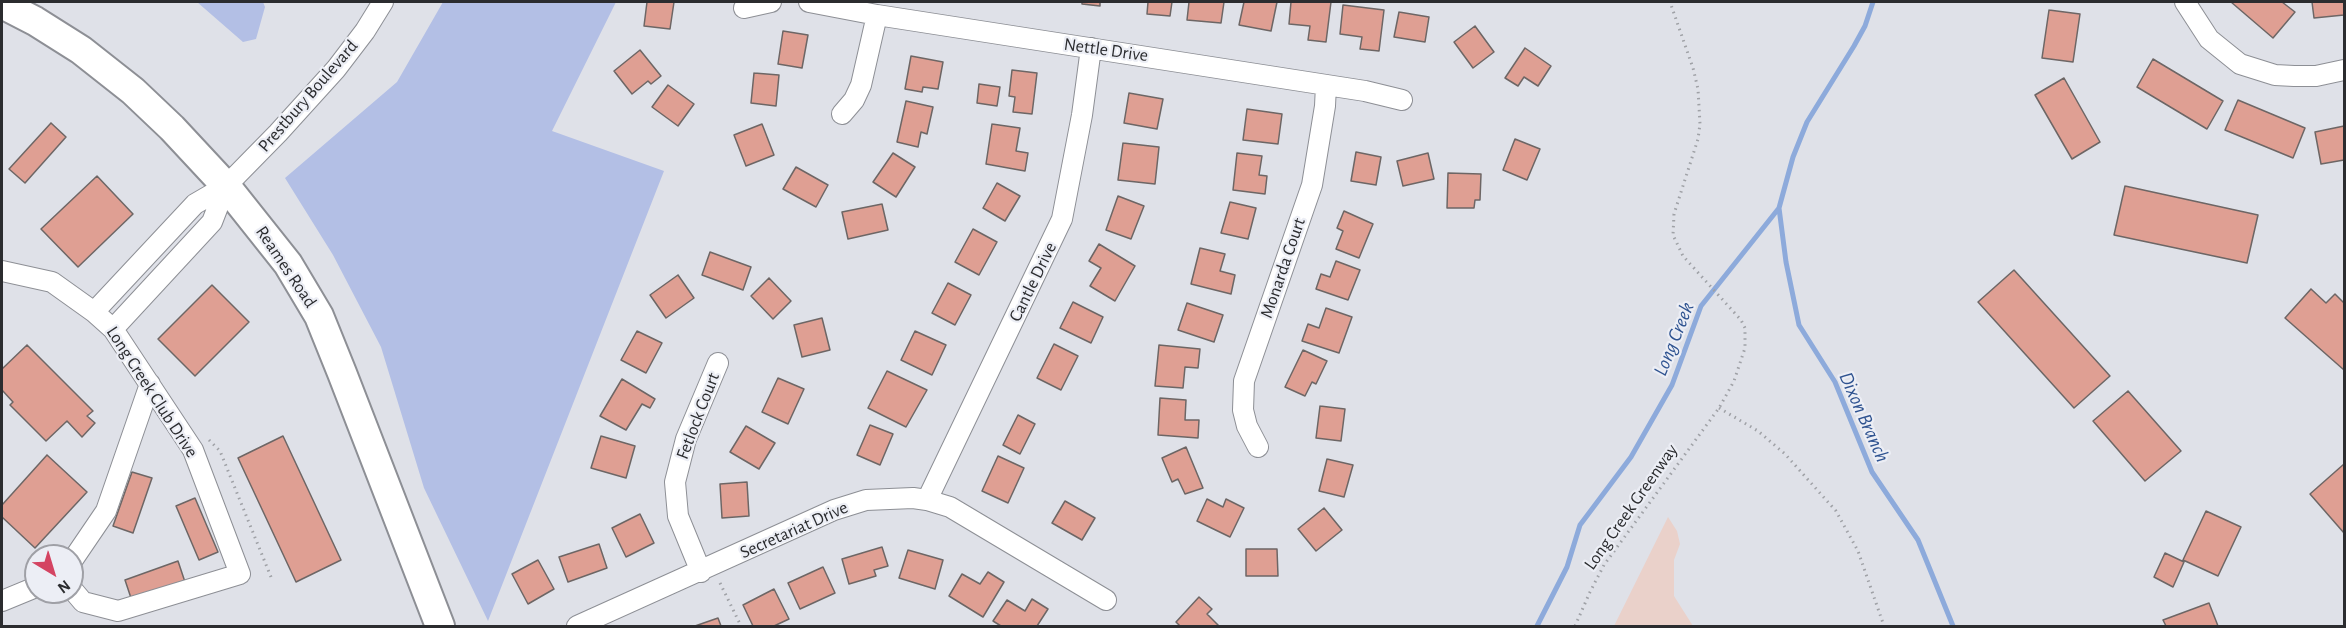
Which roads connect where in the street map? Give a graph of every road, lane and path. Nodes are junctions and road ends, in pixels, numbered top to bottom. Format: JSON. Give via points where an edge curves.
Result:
{"nodes":[{"id":1,"x":383,"y":2,"type":"edge"},
{"id":2,"x":771,"y":2,"type":"edge"},
{"id":3,"x":809,"y":2,"type":"edge"},
{"id":4,"x":1670,"y":2,"type":"edge"},
{"id":5,"x":2185,"y":2,"type":"edge"},
{"id":6,"x":2,"y":4,"type":"edge"},
{"id":7,"x":744,"y":8,"type":"dead end"},
{"id":8,"x":877,"y":15,"type":"junction"},
{"id":9,"x":1091,"y":48,"type":"junction"},
{"id":10,"x":2344,"y":70,"type":"edge"},
{"id":11,"x":1326,"y":85,"type":"junction"},
{"id":12,"x":1402,"y":100,"type":"dead end"},
{"id":13,"x":842,"y":114,"type":"dead end"},
{"id":14,"x":226,"y":186,"type":"junction"},
{"id":15,"x":2,"y":271,"type":"edge"},
{"id":16,"x":94,"y":312,"type":"junction"},
{"id":17,"x":113,"y":328,"type":"junction"},
{"id":18,"x":718,"y":363,"type":"dead end"},
{"id":19,"x":150,"y":384,"type":"junction"},
{"id":20,"x":1719,"y":408,"type":"junction"},
{"id":21,"x":203,"y":433,"type":"dead end"},
{"id":22,"x":1257,"y":447,"type":"dead end"},
{"id":23,"x":927,"y":500,"type":"junction"},
{"id":24,"x":84,"y":544,"type":"edge"},
{"id":25,"x":701,"y":572,"type":"junction"},
{"id":26,"x":271,"y":577,"type":"dead end"},
{"id":27,"x":720,"y":582,"type":"dead end"},
{"id":28,"x":24,"y":592,"type":"edge"},
{"id":29,"x":2,"y":600,"type":"edge"},
{"id":30,"x":1106,"y":600,"type":"dead end"},
{"id":31,"x":84,"y":602,"type":"edge"},
{"id":32,"x":440,"y":627,"type":"edge"},
{"id":33,"x":577,"y":627,"type":"edge"},
{"id":34,"x":741,"y":627,"type":"edge"},
{"id":35,"x":1575,"y":627,"type":"edge"},
{"id":36,"x":1884,"y":627,"type":"edge"}],
"edges":[{"from":1,"to":14,"type":"street","name":"Prestbury Boulevard","via":[[336,69]]},
{"from":2,"to":7,"type":"street"},
{"from":3,"to":8,"type":"street","name":"Nettle Drive"},
{"from":4,"to":20,"type":"path","name":"Long Creek Greenway","via":[[1693,68],[1700,124],[1674,214],[1674,235],[1683,256],[1730,305],[1744,328],[1745,348],[1734,381]]},
{"from":5,"to":10,"type":"street","via":[[2209,39],[2240,64],[2275,75],[2316,76]]},
{"from":6,"to":14,"type":"main road","name":"Reames Road","via":[[81,50],[133,91]]},
{"from":8,"to":9,"type":"street","name":"Nettle Drive"},
{"from":8,"to":13,"type":"street","via":[[861,85]]},
{"from":9,"to":11,"type":"street","name":"Nettle Drive"},
{"from":9,"to":23,"type":"street","name":"Cantle Drive","via":[[1062,219]]},
{"from":11,"to":12,"type":"street","name":"Nettle Drive"},
{"from":11,"to":22,"type":"street","name":"Monarda Court","via":[[1312,185],[1244,381],[1243,410]]},
{"from":14,"to":16,"type":"street","name":"Prestbury Boulevard","via":[[195,204]]},
{"from":14,"to":17,"type":"street","name":"Prestbury Boulevard","via":[[213,222]]},
{"from":14,"to":32,"type":"main road","name":"Reames Road","via":[[288,264],[319,316]]},
{"from":15,"to":16,"type":"street","name":"Long Creek Club Drive","via":[[52,282]]},
{"from":16,"to":17,"type":"street","name":"Long Creek Club Drive"},
{"from":17,"to":19,"type":"street","name":"Long Creek Club Drive"},
{"from":18,"to":25,"type":"street","name":"Fetlock Court","via":[[686,439],[675,482],[678,516]]},
{"from":19,"to":24,"type":"street","via":[[106,511]]},
{"from":19,"to":31,"type":"street","name":"Long Creek Club Drive","via":[[193,450],[240,574],[118,611]]},
{"from":20,"to":35,"type":"path","name":"Long Creek Greenway","via":[[1604,565]]},
{"from":20,"to":36,"type":"path","via":[[1769,440],[1836,511],[1858,551]]},
{"from":21,"to":26,"type":"path","via":[[220,451]]},
{"from":23,"to":25,"type":"street","name":"Secretariat Drive","via":[[866,500],[834,510]]},
{"from":23,"to":30,"type":"street","name":"Secretariat Drive","via":[[972,519]]},
{"from":25,"to":33,"type":"street","name":"Secretariat Drive"},
{"from":27,"to":34,"type":"path"},
{"from":28,"to":29,"type":"street"}]}
